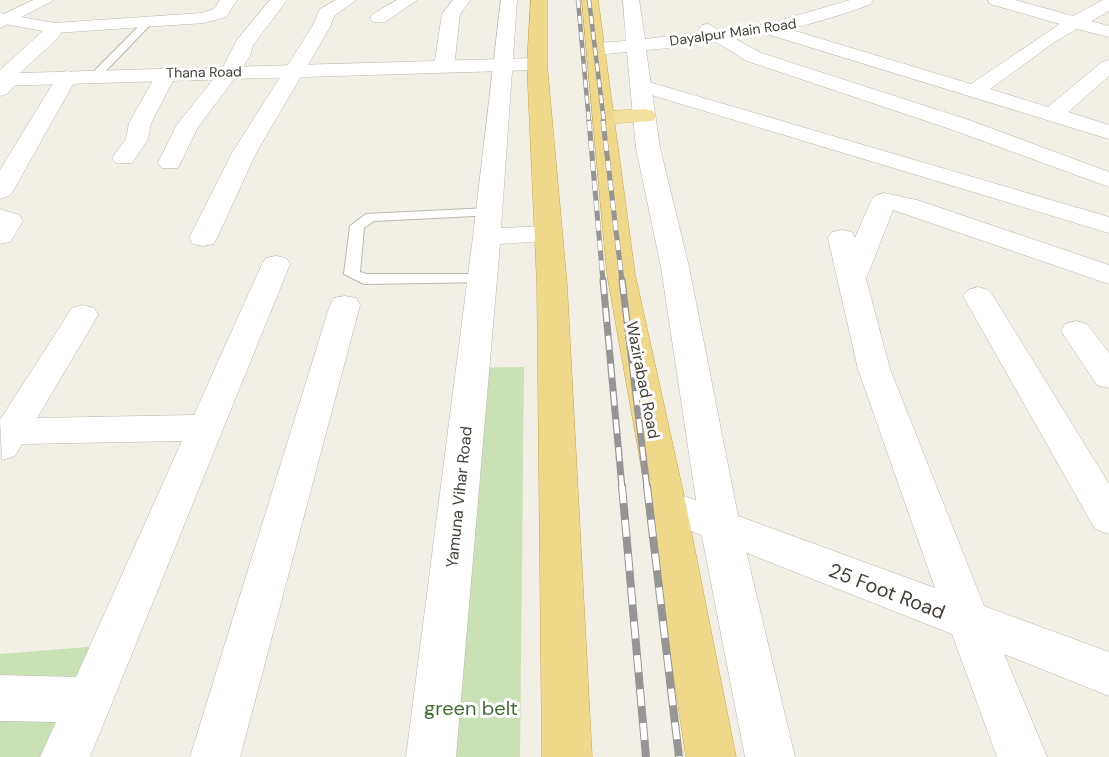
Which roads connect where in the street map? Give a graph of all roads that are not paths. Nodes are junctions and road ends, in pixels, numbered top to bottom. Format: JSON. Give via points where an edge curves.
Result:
{"nodes":[{"id":1,"x":46,"y":0,"type":"edge"},
{"id":2,"x":229,"y":0,"type":"edge"},
{"id":3,"x":279,"y":0,"type":"edge"},
{"id":4,"x":348,"y":0,"type":"edge"},
{"id":5,"x":409,"y":0,"type":"edge"},
{"id":6,"x":462,"y":0,"type":"edge"},
{"id":7,"x":509,"y":0,"type":"edge"},
{"id":8,"x":539,"y":0,"type":"edge"},
{"id":9,"x":590,"y":0,"type":"edge"},
{"id":10,"x":631,"y":0,"type":"edge"},
{"id":11,"x":845,"y":0,"type":"edge"},
{"id":12,"x":865,"y":0,"type":"edge"},
{"id":13,"x":996,"y":0,"type":"edge"},
{"id":14,"x":168,"y":4,"type":"dead end"},
{"id":15,"x":1109,"y":4,"type":"edge"},
{"id":16,"x":129,"y":6,"type":"dead end"},
{"id":17,"x":379,"y":18,"type":"dead end"},
{"id":18,"x":3,"y":20,"type":"edge"},
{"id":19,"x":148,"y":22,"type":"junction"},
{"id":20,"x":1074,"y":22,"type":"junction"},
{"id":21,"x":103,"y":24,"type":"junction"},
{"id":22,"x":54,"y":28,"type":"junction"},
{"id":23,"x":766,"y":28,"type":"junction"},
{"id":24,"x":711,"y":32,"type":"junction"},
{"id":25,"x":1109,"y":32,"type":"edge"},
{"id":26,"x":637,"y":42,"type":"junction"},
{"id":27,"x":596,"y":45,"type":"junction"},
{"id":28,"x":537,"y":64,"type":"junction"},
{"id":29,"x":503,"y":66,"type":"junction"},
{"id":30,"x":1109,"y":66,"type":"edge"},
{"id":31,"x":444,"y":67,"type":"junction"},
{"id":32,"x":296,"y":70,"type":"junction"},
{"id":33,"x":230,"y":71,"type":"junction"},
{"id":34,"x":166,"y":73,"type":"junction"},
{"id":35,"x":95,"y":76,"type":"junction"},
{"id":36,"x":67,"y":77,"type":"junction"},
{"id":37,"x":2,"y":82,"type":"edge"},
{"id":38,"x":642,"y":86,"type":"junction"},
{"id":39,"x":976,"y":90,"type":"junction"},
{"id":40,"x":1053,"y":114,"type":"junction"},
{"id":41,"x":645,"y":116,"type":"junction"},
{"id":42,"x":604,"y":117,"type":"junction"},
{"id":43,"x":1109,"y":132,"type":"edge"},
{"id":44,"x":124,"y":158,"type":"dead end"},
{"id":45,"x":170,"y":163,"type":"dead end"},
{"id":46,"x":1109,"y":180,"type":"edge"},
{"id":47,"x":0,"y":191,"type":"edge"},
{"id":48,"x":0,"y":217,"type":"edge"},
{"id":49,"x":488,"y":224,"type":"junction"},
{"id":50,"x":1109,"y":225,"type":"edge"},
{"id":51,"x":548,"y":234,"type":"junction"},
{"id":52,"x":0,"y":237,"type":"edge"},
{"id":53,"x":203,"y":238,"type":"dead end"},
{"id":54,"x":842,"y":238,"type":"dead end"},
{"id":55,"x":276,"y":264,"type":"dead end"},
{"id":56,"x":1109,"y":275,"type":"edge"},
{"id":57,"x":482,"y":279,"type":"junction"},
{"id":58,"x":852,"y":279,"type":"junction"},
{"id":59,"x":978,"y":296,"type":"dead end"},
{"id":60,"x":345,"y":305,"type":"dead end"},
{"id":61,"x":83,"y":315,"type":"dead end"},
{"id":62,"x":1076,"y":331,"type":"dead end"},
{"id":63,"x":1109,"y":377,"type":"edge"},
{"id":64,"x":206,"y":428,"type":"junction"},
{"id":65,"x":7,"y":440,"type":"edge"},
{"id":66,"x":667,"y":505,"type":"junction"},
{"id":67,"x":1109,"y":518,"type":"edge"},
{"id":68,"x":720,"y":526,"type":"junction"},
{"id":69,"x":969,"y":622,"type":"junction"},
{"id":70,"x":1109,"y":674,"type":"edge"},
{"id":71,"x":0,"y":698,"type":"edge"},
{"id":72,"x":89,"y":700,"type":"junction"},
{"id":73,"x":65,"y":757,"type":"edge"},
{"id":74,"x":215,"y":757,"type":"edge"},
{"id":75,"x":431,"y":757,"type":"edge"},
{"id":76,"x":567,"y":757,"type":"edge"},
{"id":77,"x":711,"y":757,"type":"edge"},
{"id":78,"x":771,"y":757,"type":"edge"},
{"id":79,"x":1022,"y":757,"type":"edge"}],
"edges":[{"from":1,"to":18,"type":"street"},
{"from":2,"to":19,"type":"street","via":[[215,16]]},
{"from":3,"to":33,"type":"street","via":[[244,44]]},
{"from":4,"to":32,"type":"street","via":[[326,13]]},
{"from":5,"to":17,"type":"street"},
{"from":6,"to":31,"type":"street","via":[[451,14]]},
{"from":7,"to":29,"type":"street","name":"Yamuna Vihar Road"},
{"from":8,"to":28,"type":"highway"},
{"from":9,"to":27,"type":"highway","name":"Wazirabad Road"},
{"from":10,"to":26,"type":"street"},
{"from":11,"to":24,"type":"street","name":"Dayalpur Main Road","via":[[798,17]]},
{"from":12,"to":23,"type":"street","name":"Dayalpur Main Road","via":[[808,21]]},
{"from":13,"to":20,"type":"street"},
{"from":14,"to":19,"type":"street"},
{"from":15,"to":20,"type":"street"},
{"from":16,"to":21,"type":"street"},
{"from":18,"to":22,"type":"street"},
{"from":19,"to":21,"type":"street"},
{"from":19,"to":35,"type":"lane"},
{"from":20,"to":25,"type":"street"},
{"from":20,"to":39,"type":"street"},
{"from":21,"to":22,"type":"street"},
{"from":22,"to":37,"type":"street","name":"Thana Road"},
{"from":23,"to":24,"type":"street","name":"Dayalpur Main Road"},
{"from":23,"to":39,"type":"street"},
{"from":24,"to":26,"type":"street","name":"Dayalpur Main Road"},
{"from":24,"to":46,"type":"street","via":[[754,57],[962,125]]},
{"from":26,"to":27,"type":"street","name":"Dayalpur Main Road"},
{"from":26,"to":38,"type":"street"},
{"from":27,"to":42,"type":"highway","name":"Wazirabad Road"},
{"from":28,"to":29,"type":"street","name":"Thana Road"},
{"from":28,"to":51,"type":"highway"},
{"from":29,"to":31,"type":"street","name":"Thana Road"},
{"from":29,"to":49,"type":"street","name":"Yamuna Vihar Road"},
{"from":30,"to":40,"type":"street"},
{"from":31,"to":32,"type":"street","name":"Thana Road"},
{"from":32,"to":33,"type":"street","name":"Thana Road"},
{"from":32,"to":53,"type":"street","via":[[244,153]]},
{"from":33,"to":34,"type":"street","name":"Thana Road"},
{"from":33,"to":45,"type":"street","via":[[187,126]]},
{"from":34,"to":35,"type":"street","name":"Thana Road"},
{"from":34,"to":44,"type":"street","via":[[140,123],[137,139]]},
{"from":35,"to":36,"type":"street","name":"Thana Road"},
{"from":36,"to":37,"type":"street","name":"Thana Road"},
{"from":36,"to":47,"type":"street"},
{"from":38,"to":41,"type":"street"},
{"from":38,"to":50,"type":"street"},
{"from":39,"to":40,"type":"street"},
{"from":40,"to":43,"type":"street"},
{"from":41,"to":42,"type":"main road"},
{"from":41,"to":68,"type":"street"},
{"from":42,"to":66,"type":"highway","name":"Wazirabad Road","via":[[621,274]]},
{"from":48,"to":52,"type":"street","via":[[10,221]]},
{"from":49,"to":51,"type":"street"},
{"from":49,"to":57,"type":"street","name":"Yamuna Vihar Road"},
{"from":49,"to":57,"type":"lane","via":[[371,217],[357,226],[351,255],[352,274],[364,279]]},
{"from":51,"to":76,"type":"highway"},
{"from":54,"to":58,"type":"street"},
{"from":55,"to":64,"type":"street"},
{"from":56,"to":58,"type":"street","via":[[908,205],[884,201]]},
{"from":57,"to":75,"type":"street","name":"Yamuna Vihar Road"},
{"from":58,"to":69,"type":"street","via":[[874,369]]},
{"from":59,"to":67,"type":"street"},
{"from":60,"to":74,"type":"street"},
{"from":61,"to":65,"type":"street"},
{"from":62,"to":63,"type":"street"},
{"from":64,"to":65,"type":"street"},
{"from":64,"to":72,"type":"street"},
{"from":66,"to":68,"type":"street","name":"25 Foot Road"},
{"from":66,"to":77,"type":"highway","name":"Wazirabad Road"},
{"from":68,"to":69,"type":"street","name":"25 Foot Road"},
{"from":68,"to":78,"type":"street"},
{"from":69,"to":70,"type":"street","name":"25 Foot Road"},
{"from":69,"to":79,"type":"street"},
{"from":71,"to":72,"type":"street"},
{"from":72,"to":73,"type":"street"}]}
